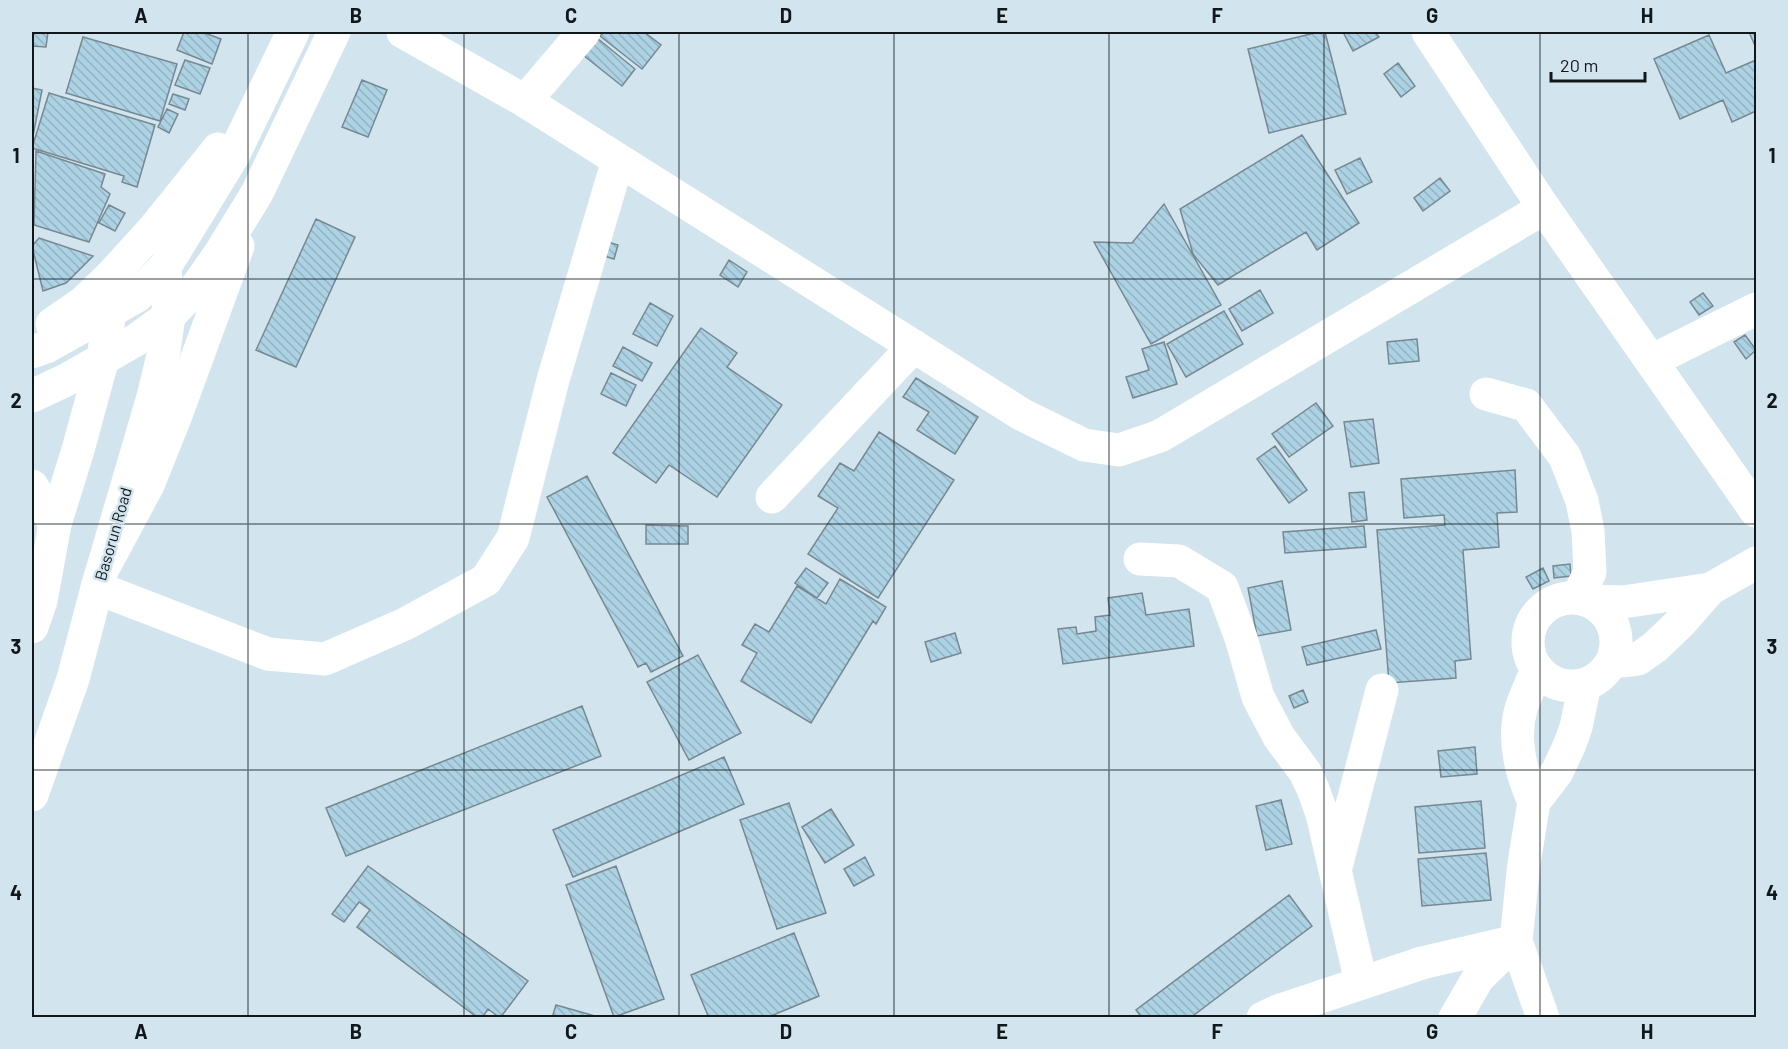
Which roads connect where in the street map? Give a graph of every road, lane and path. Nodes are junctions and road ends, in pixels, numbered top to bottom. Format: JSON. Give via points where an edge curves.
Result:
{"nodes":[{"id":1,"x":293,"y":32,"type":"edge"},
{"id":2,"x":334,"y":32,"type":"edge"},
{"id":3,"x":403,"y":32,"type":"edge"},
{"id":4,"x":584,"y":32,"type":"edge"},
{"id":5,"x":1428,"y":32,"type":"edge"},
{"id":6,"x":267,"y":86,"type":"junction"},
{"id":7,"x":525,"y":101,"type":"junction"},
{"id":8,"x":618,"y":160,"type":"junction"},
{"id":9,"x":257,"y":193,"type":"junction"},
{"id":10,"x":1544,"y":208,"type":"junction"},
{"id":11,"x":165,"y":267,"type":"junction"},
{"id":12,"x":1756,"y":309,"type":"edge"},
{"id":13,"x":110,"y":312,"type":"junction"},
{"id":14,"x":169,"y":316,"type":"junction"},
{"id":15,"x":32,"y":336,"type":"edge"},
{"id":16,"x":914,"y":346,"type":"junction"},
{"id":17,"x":32,"y":352,"type":"edge"},
{"id":18,"x":103,"y":358,"type":"junction"},
{"id":19,"x":1651,"y":361,"type":"junction"},
{"id":20,"x":1486,"y":394,"type":"dead end"},
{"id":21,"x":32,"y":396,"type":"edge"},
{"id":22,"x":32,"y":486,"type":"edge"},
{"id":23,"x":772,"y":496,"type":"dead end"},
{"id":24,"x":1756,"y":511,"type":"edge"},
{"id":25,"x":55,"y":524,"type":"junction"},
{"id":26,"x":1140,"y":559,"type":"dead end"},
{"id":27,"x":1756,"y":563,"type":"edge"},
{"id":28,"x":101,"y":576,"type":"junction"},
{"id":29,"x":1710,"y":589,"type":"junction"},
{"id":30,"x":1583,"y":599,"type":"junction"},
{"id":31,"x":32,"y":627,"type":"edge"},
{"id":32,"x":1612,"y":662,"type":"junction"},
{"id":33,"x":1537,"y":669,"type":"junction"},
{"id":34,"x":1585,"y":684,"type":"junction"},
{"id":35,"x":1382,"y":690,"type":"dead end"},
{"id":36,"x":32,"y":795,"type":"edge"},
{"id":37,"x":1534,"y":802,"type":"junction"},
{"id":38,"x":1335,"y":872,"type":"junction"},
{"id":39,"x":1516,"y":941,"type":"junction"},
{"id":40,"x":1361,"y":982,"type":"junction"},
{"id":41,"x":1263,"y":1017,"type":"edge"},
{"id":42,"x":1455,"y":1017,"type":"edge"},
{"id":43,"x":1543,"y":1017,"type":"edge"}],
"edges":[{"from":1,"to":6,"type":"main road"},
{"from":2,"to":9,"type":"main road"},
{"from":3,"to":7,"type":"main road"},
{"from":4,"to":7,"type":"main road"},
{"from":5,"to":10,"type":"main road"},
{"from":6,"to":11,"type":"main road","via":[[233,156]]},
{"from":6,"to":15,"type":"main road","via":[[179,198],[110,277],[84,302]]},
{"from":7,"to":8,"type":"main road"},
{"from":8,"to":16,"type":"main road"},
{"from":8,"to":28,"type":"main road","via":[[553,380],[513,538],[486,579],[405,624],[325,659],[268,654]]},
{"from":9,"to":14,"type":"main road","via":[[195,289]]},
{"from":9,"to":28,"type":"main road","via":[[148,485]]},
{"from":10,"to":16,"type":"main road","via":[[1160,436],[1119,450],[1084,445],[1021,414]]},
{"from":10,"to":19,"type":"main road"},
{"from":11,"to":13,"type":"main road","via":[[137,296]]},
{"from":11,"to":14,"type":"main road","name":"Basorun Road"},
{"from":12,"to":19,"type":"main road"},
{"from":13,"to":17,"type":"main road"},
{"from":13,"to":18,"type":"main road"},
{"from":14,"to":18,"type":"main road"},
{"from":14,"to":28,"type":"main road","name":"Basorun Road","via":[[153,397]]},
{"from":16,"to":23,"type":"main road"},
{"from":18,"to":21,"type":"main road"},
{"from":18,"to":25,"type":"main road"},
{"from":19,"to":24,"type":"main road"},
{"from":20,"to":30,"type":"main road","via":[[1526,405],[1566,457],[1588,531],[1590,572]]},
{"from":22,"to":25,"type":"main road"},
{"from":25,"to":31,"type":"main road"},
{"from":26,"to":38,"type":"main road","via":[[1179,561],[1222,587],[1258,697],[1313,789]]},
{"from":27,"to":29,"type":"main road"},
{"from":28,"to":36,"type":"main road","name":"Basorun Road","via":[[73,679]]},
{"from":29,"to":30,"type":"main road","via":[[1623,602]]},
{"from":29,"to":32,"type":"main road","via":[[1655,647],[1638,659]]},
{"from":30,"to":32,"type":"main road","via":[[1602,609],[1611,620],[1616,634]]},
{"from":30,"to":33,"type":"main road","via":[[1563,598],[1551,603],[1533,621],[1528,646]]},
{"from":32,"to":34,"type":"main road","via":[[1605,672]]},
{"from":33,"to":34,"type":"main road","via":[[1550,681],[1568,686]]},
{"from":33,"to":37,"type":"main road","via":[[1517,731],[1524,780]]},
{"from":34,"to":37,"type":"main road","via":[[1570,744],[1557,772]]},
{"from":35,"to":38,"type":"main road"},
{"from":37,"to":39,"type":"main road"},
{"from":38,"to":40,"type":"main road"},
{"from":39,"to":40,"type":"main road"},
{"from":39,"to":42,"type":"main road","via":[[1478,978]]},
{"from":39,"to":43,"type":"main road"},
{"from":40,"to":41,"type":"main road"}]}
